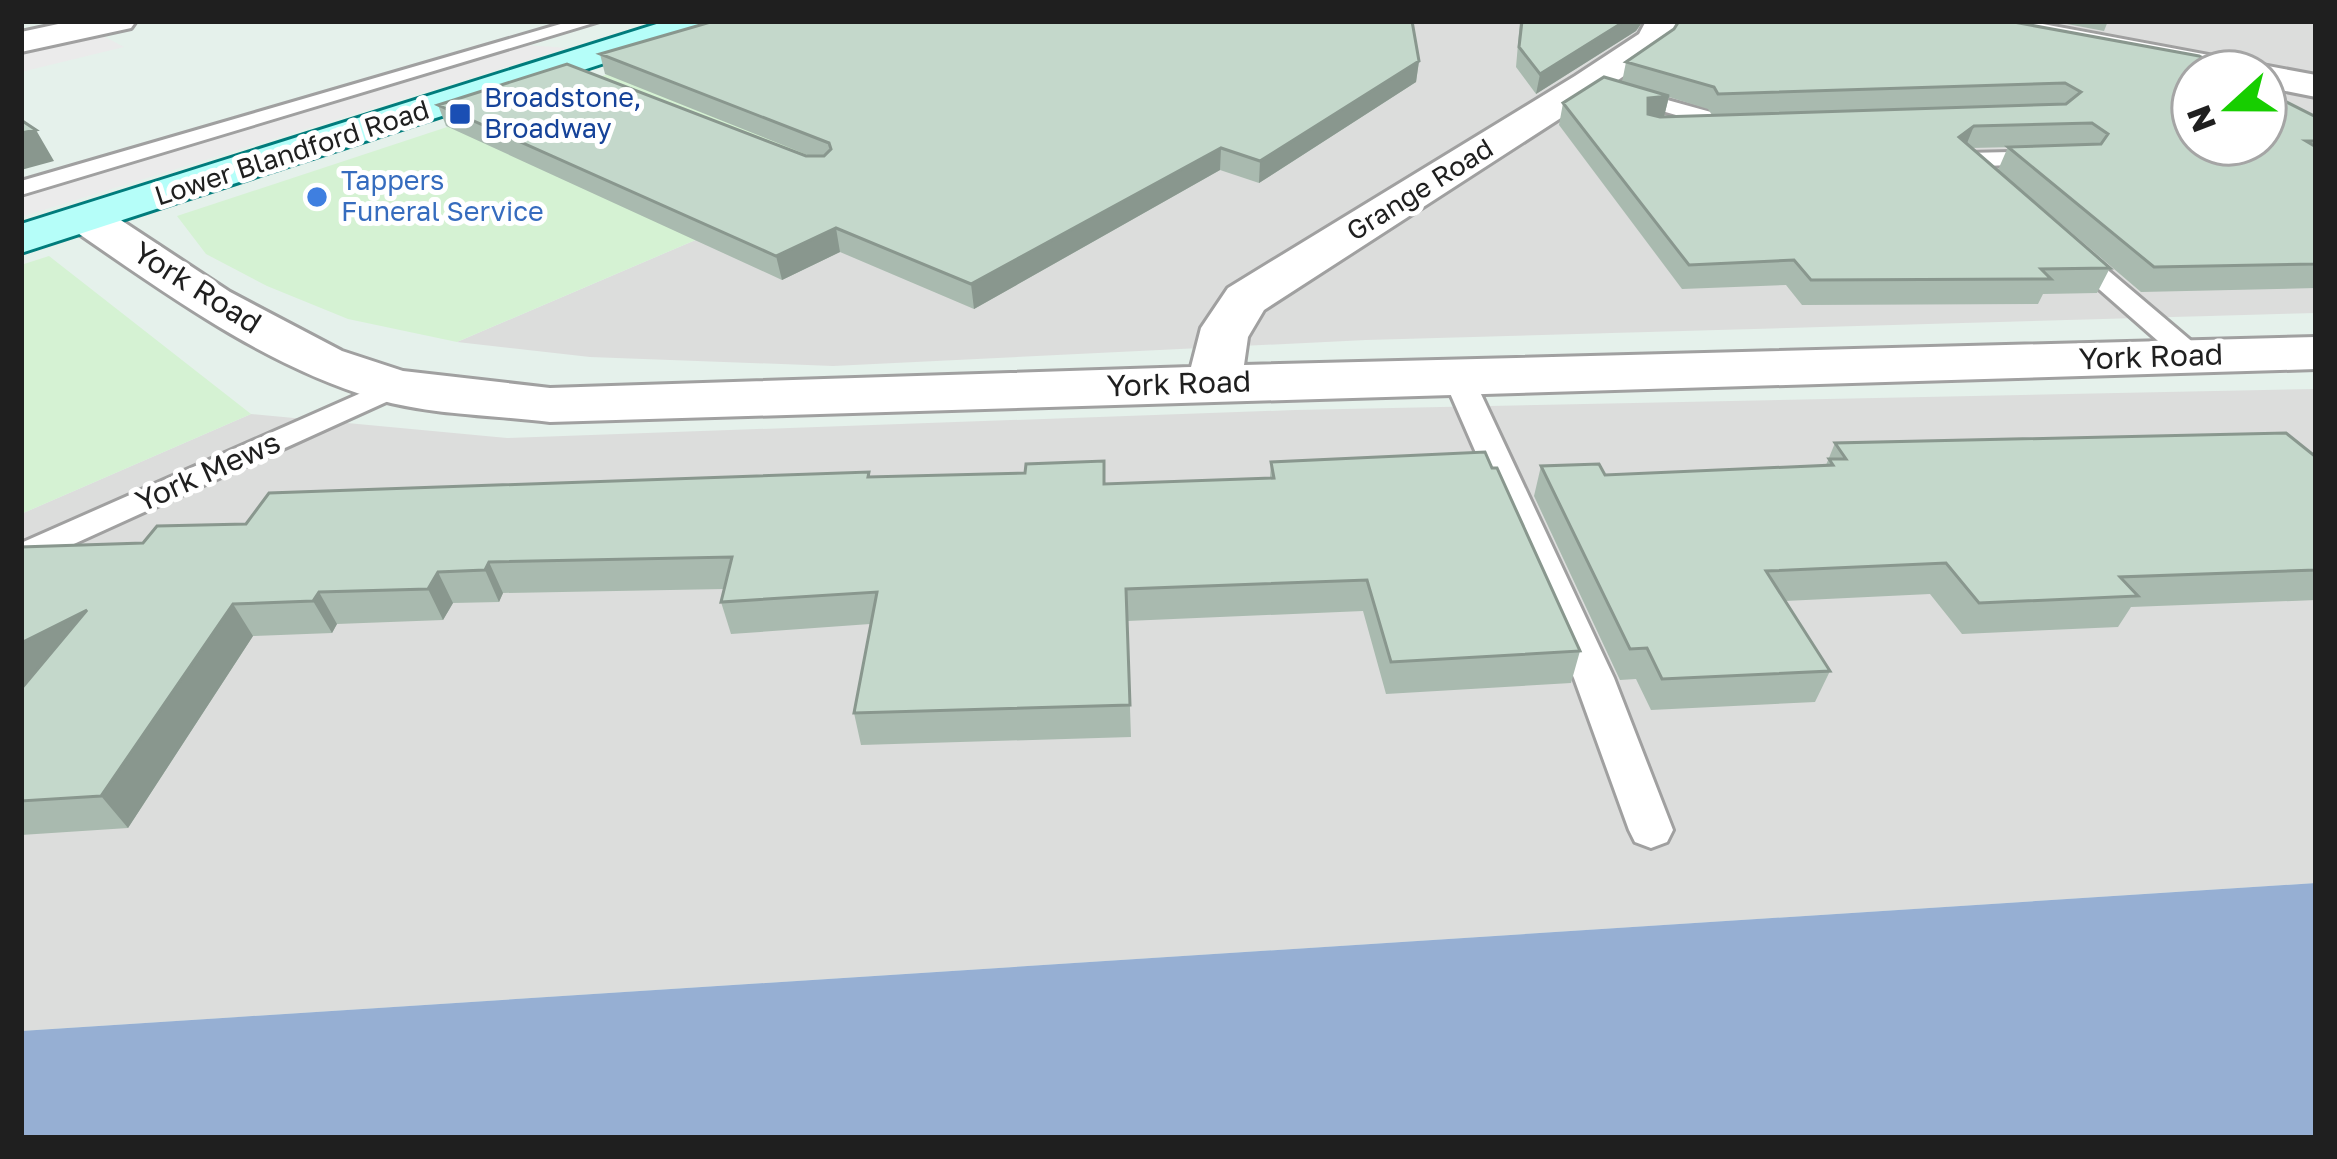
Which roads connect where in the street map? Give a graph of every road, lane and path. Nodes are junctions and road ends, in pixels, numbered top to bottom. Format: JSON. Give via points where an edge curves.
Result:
{"nodes":[{"id":1,"x":119,"y":21,"type":"edge"},
{"id":2,"x":591,"y":21,"type":"edge"},
{"id":3,"x":700,"y":21,"type":"edge"},
{"id":4,"x":1663,"y":21,"type":"edge"},
{"id":5,"x":1973,"y":21,"type":"edge"},
{"id":6,"x":21,"y":42,"type":"edge"},
{"id":7,"x":2169,"y":58,"type":"edge"},
{"id":8,"x":558,"y":68,"type":"junction"},
{"id":9,"x":1588,"y":83,"type":"junction"},
{"id":10,"x":602,"y":84,"type":"edge"},
{"id":11,"x":1654,"y":128,"type":"edge"},
{"id":12,"x":2082,"y":158,"type":"edge"},
{"id":13,"x":21,"y":188,"type":"edge"},
{"id":14,"x":2000,"y":190,"type":"edge"},
{"id":15,"x":88,"y":219,"type":"junction"},
{"id":16,"x":2052,"y":236,"type":"edge"},
{"id":17,"x":21,"y":239,"type":"edge"},
{"id":18,"x":2316,"y":353,"type":"edge"},
{"id":19,"x":2192,"y":356,"type":"junction"},
{"id":20,"x":1458,"y":377,"type":"junction"},
{"id":21,"x":1218,"y":382,"type":"junction"},
{"id":22,"x":395,"y":387,"type":"junction"},
{"id":23,"x":21,"y":557,"type":"edge"},
{"id":24,"x":1652,"y":830,"type":"dead end"}],
"edges":[{"from":1,"to":6,"type":"street"},
{"from":2,"to":13,"type":"lane"},
{"from":3,"to":8,"type":"main road","name":"Lower Blandford Road"},
{"from":4,"to":9,"type":"street","name":"Grange Road","via":[[1653,40]]},
{"from":5,"to":7,"type":"street"},
{"from":8,"to":10,"type":"lane"},
{"from":8,"to":15,"type":"main road","name":"Lower Blandford Road"},
{"from":9,"to":11,"type":"lane","via":[[1744,125]]},
{"from":9,"to":21,"type":"street","name":"Grange Road","via":[[1246,299],[1215,356]]},
{"from":12,"to":14,"type":"lane","via":[[1965,160]]},
{"from":15,"to":17,"type":"main road","name":"Lower Blandford Road"},
{"from":15,"to":22,"type":"street","name":"York Road","via":[[212,303],[323,362]]},
{"from":16,"to":19,"type":"lane"},
{"from":18,"to":19,"type":"street","name":"York Road"},
{"from":19,"to":20,"type":"street","name":"York Road"},
{"from":20,"to":21,"type":"street","name":"York Road"},
{"from":20,"to":24,"type":"lane","via":[[1594,678]]},
{"from":21,"to":22,"type":"street","name":"York Road","via":[[550,405]]},
{"from":22,"to":23,"type":"lane","name":"York Mews"}]}
